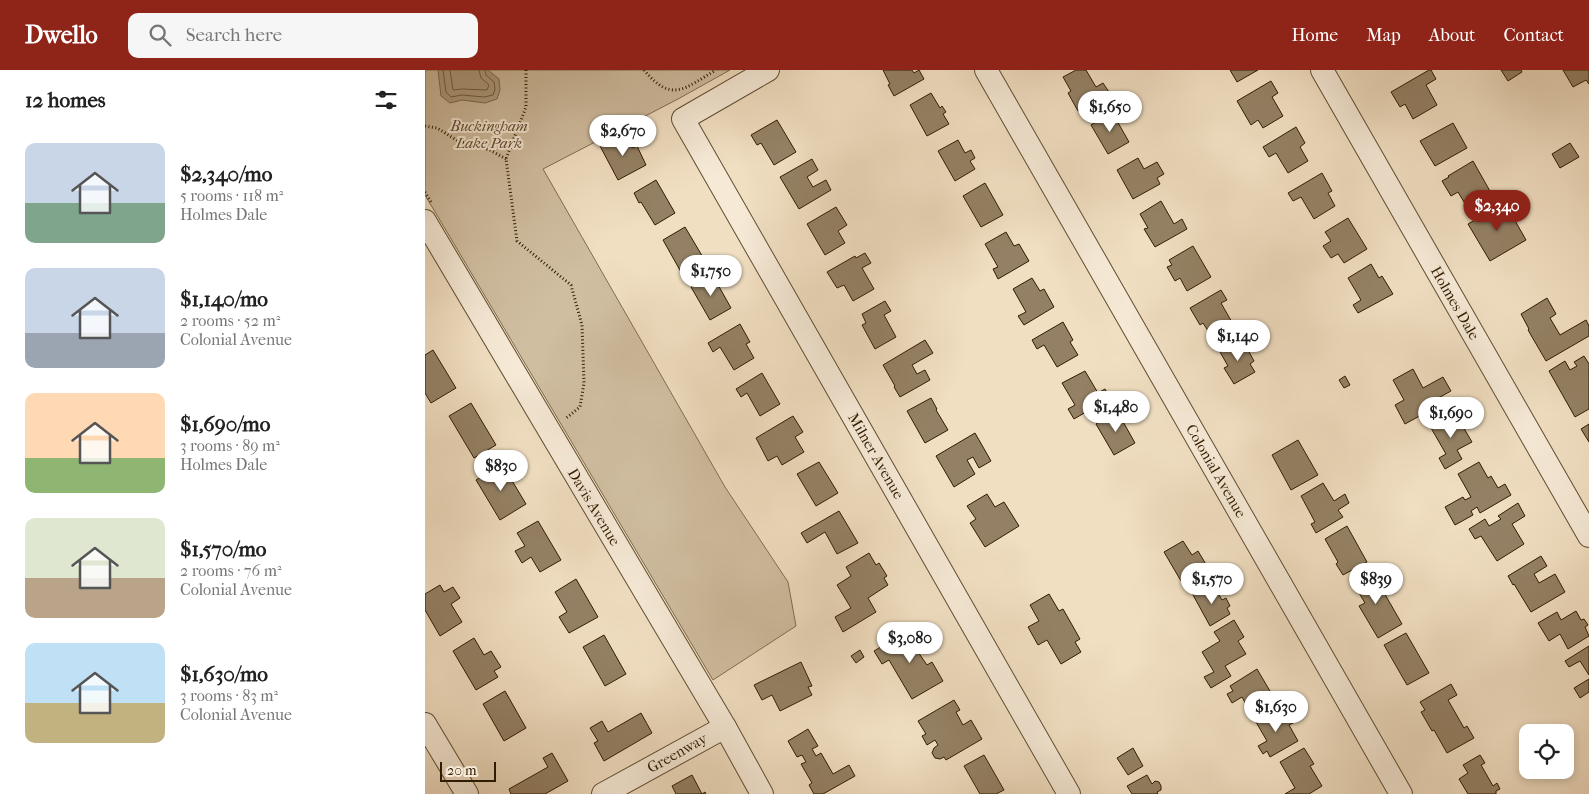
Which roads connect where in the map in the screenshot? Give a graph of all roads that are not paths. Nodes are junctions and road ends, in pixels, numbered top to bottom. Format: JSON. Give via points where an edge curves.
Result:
{"nodes":[{"id":1,"x":768,"y":70,"type":"edge"},
{"id":2,"x":986,"y":70,"type":"edge"},
{"id":3,"x":1322,"y":70,"type":"edge"},
{"id":4,"x":425,"y":221,"type":"edge"},
{"id":5,"x":1589,"y":536,"type":"edge"},
{"id":6,"x":425,"y":724,"type":"edge"},
{"id":7,"x":725,"y":727,"type":"junction"},
{"id":8,"x":467,"y":794,"type":"edge"},
{"id":9,"x":603,"y":794,"type":"edge"},
{"id":10,"x":762,"y":794,"type":"edge"},
{"id":11,"x":1069,"y":794,"type":"edge"},
{"id":12,"x":1401,"y":794,"type":"edge"}],
"edges":[{"from":1,"to":11,"type":"street","name":"Milner Avenue","via":[[683,119]]},
{"from":2,"to":12,"type":"street","name":"Colonial Avenue"},
{"from":3,"to":5,"type":"street","name":"Holmes Dale"},
{"from":4,"to":7,"type":"street","name":"Davis Avenue"},
{"from":6,"to":8,"type":"street"},
{"from":7,"to":9,"type":"street","name":"Greenway"},
{"from":7,"to":10,"type":"street","name":"Davis Avenue"}]}
